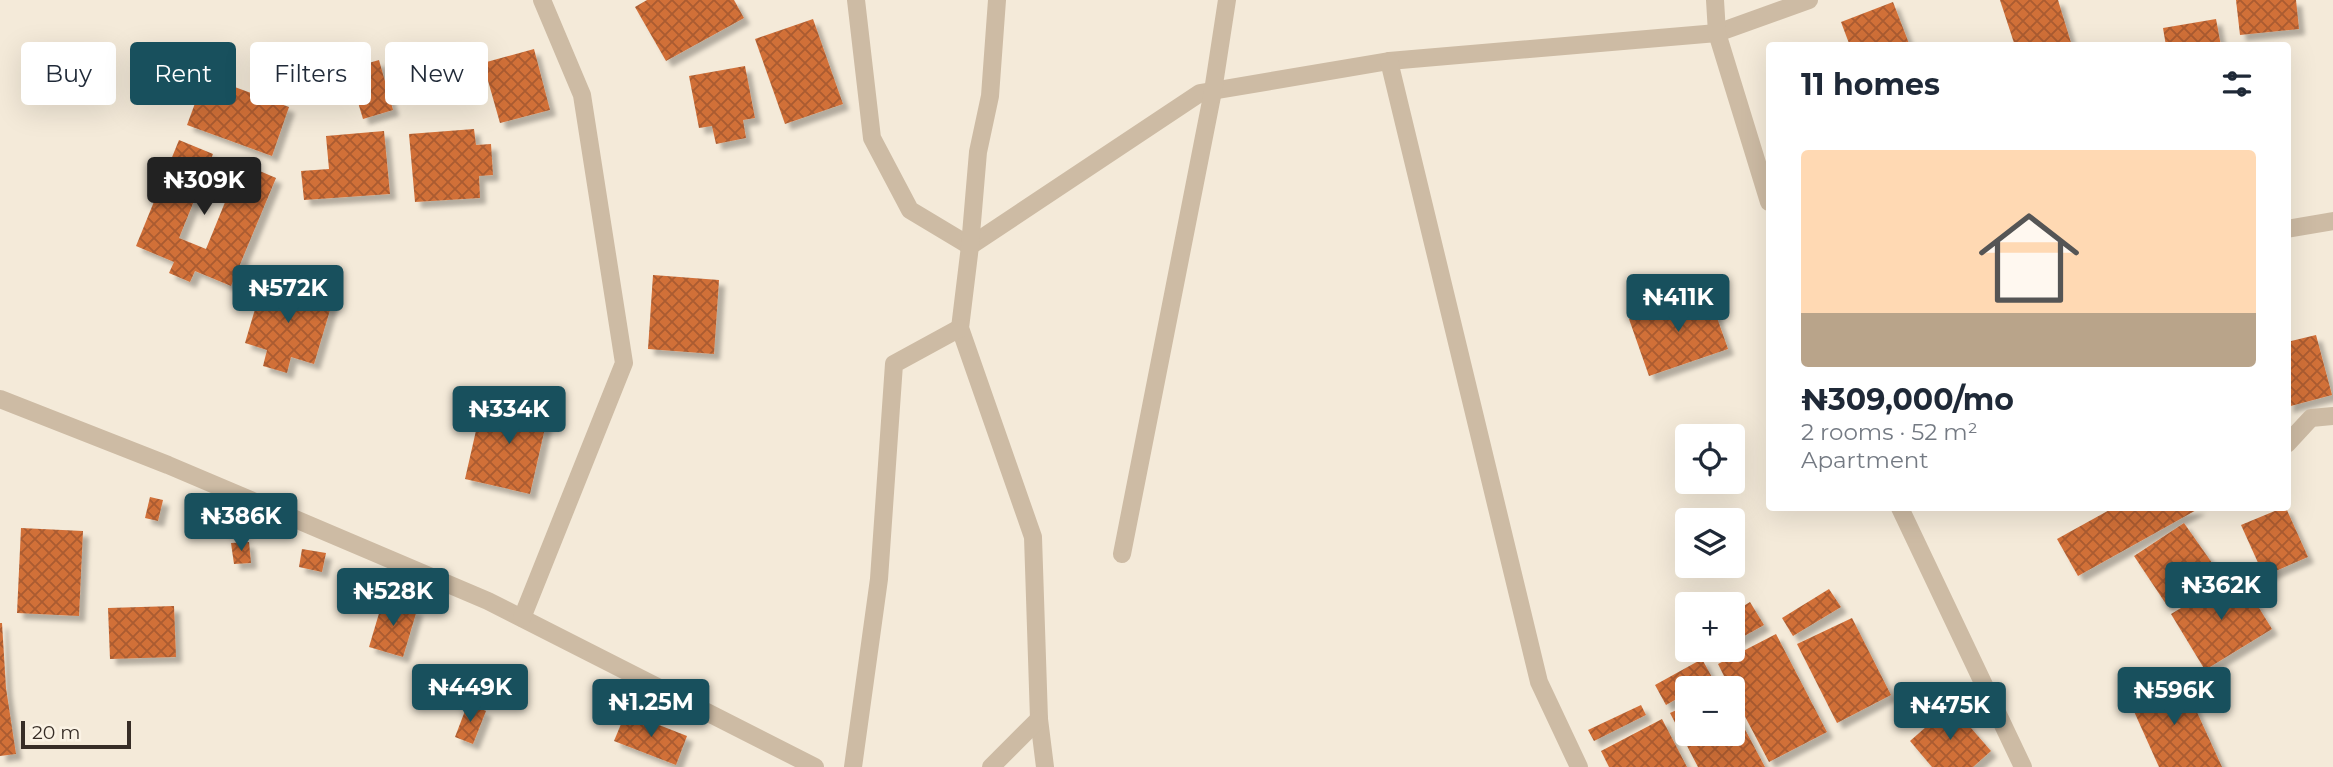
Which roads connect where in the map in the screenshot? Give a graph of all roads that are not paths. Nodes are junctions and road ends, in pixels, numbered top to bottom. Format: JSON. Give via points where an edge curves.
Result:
{"nodes":[{"id":1,"x":542,"y":0,"type":"edge"},
{"id":2,"x":856,"y":0,"type":"edge"},
{"id":3,"x":997,"y":0,"type":"edge"},
{"id":4,"x":1227,"y":0,"type":"edge"},
{"id":5,"x":1715,"y":0,"type":"edge"},
{"id":6,"x":1809,"y":0,"type":"edge"},
{"id":7,"x":1717,"y":33,"type":"junction"},
{"id":8,"x":1389,"y":61,"type":"junction"},
{"id":9,"x":1213,"y":91,"type":"junction"},
{"id":10,"x":1766,"y":192,"type":"edge"},
{"id":11,"x":2333,"y":221,"type":"edge"},
{"id":12,"x":2291,"y":228,"type":"edge"},
{"id":13,"x":970,"y":246,"type":"junction"},
{"id":14,"x":960,"y":328,"type":"junction"},
{"id":15,"x":0,"y":399,"type":"edge"},
{"id":16,"x":2333,"y":416,"type":"edge"},
{"id":17,"x":2291,"y":440,"type":"edge"},
{"id":18,"x":1901,"y":511,"type":"edge"},
{"id":19,"x":1122,"y":555,"type":"dead end"},
{"id":20,"x":522,"y":618,"type":"junction"},
{"id":21,"x":1039,"y":719,"type":"junction"},
{"id":22,"x":815,"y":767,"type":"edge"},
{"id":23,"x":853,"y":767,"type":"edge"},
{"id":24,"x":991,"y":767,"type":"edge"},
{"id":25,"x":1045,"y":767,"type":"edge"},
{"id":26,"x":1579,"y":767,"type":"edge"},
{"id":27,"x":2023,"y":767,"type":"edge"}],
"edges":[{"from":1,"to":20,"type":"street","via":[[582,95],[624,363]]},
{"from":2,"to":13,"type":"street","via":[[872,138],[910,210]]},
{"from":3,"to":13,"type":"street","via":[[990,96],[978,152]]},
{"from":4,"to":9,"type":"street"},
{"from":5,"to":7,"type":"street"},
{"from":6,"to":7,"type":"street"},
{"from":7,"to":8,"type":"street"},
{"from":7,"to":10,"type":"street"},
{"from":8,"to":9,"type":"street"},
{"from":8,"to":26,"type":"street","via":[[1539,682]]},
{"from":9,"to":13,"type":"street","via":[[1200,93]]},
{"from":9,"to":19,"type":"street"},
{"from":11,"to":12,"type":"street"},
{"from":13,"to":14,"type":"street"},
{"from":14,"to":21,"type":"street","via":[[1032,537]]},
{"from":14,"to":23,"type":"street","via":[[894,364],[879,579]]},
{"from":15,"to":20,"type":"street","via":[[168,465]]},
{"from":16,"to":17,"type":"street","via":[[2311,418]]},
{"from":18,"to":27,"type":"street"},
{"from":20,"to":22,"type":"street"},
{"from":21,"to":24,"type":"street"},
{"from":21,"to":25,"type":"street"}]}
